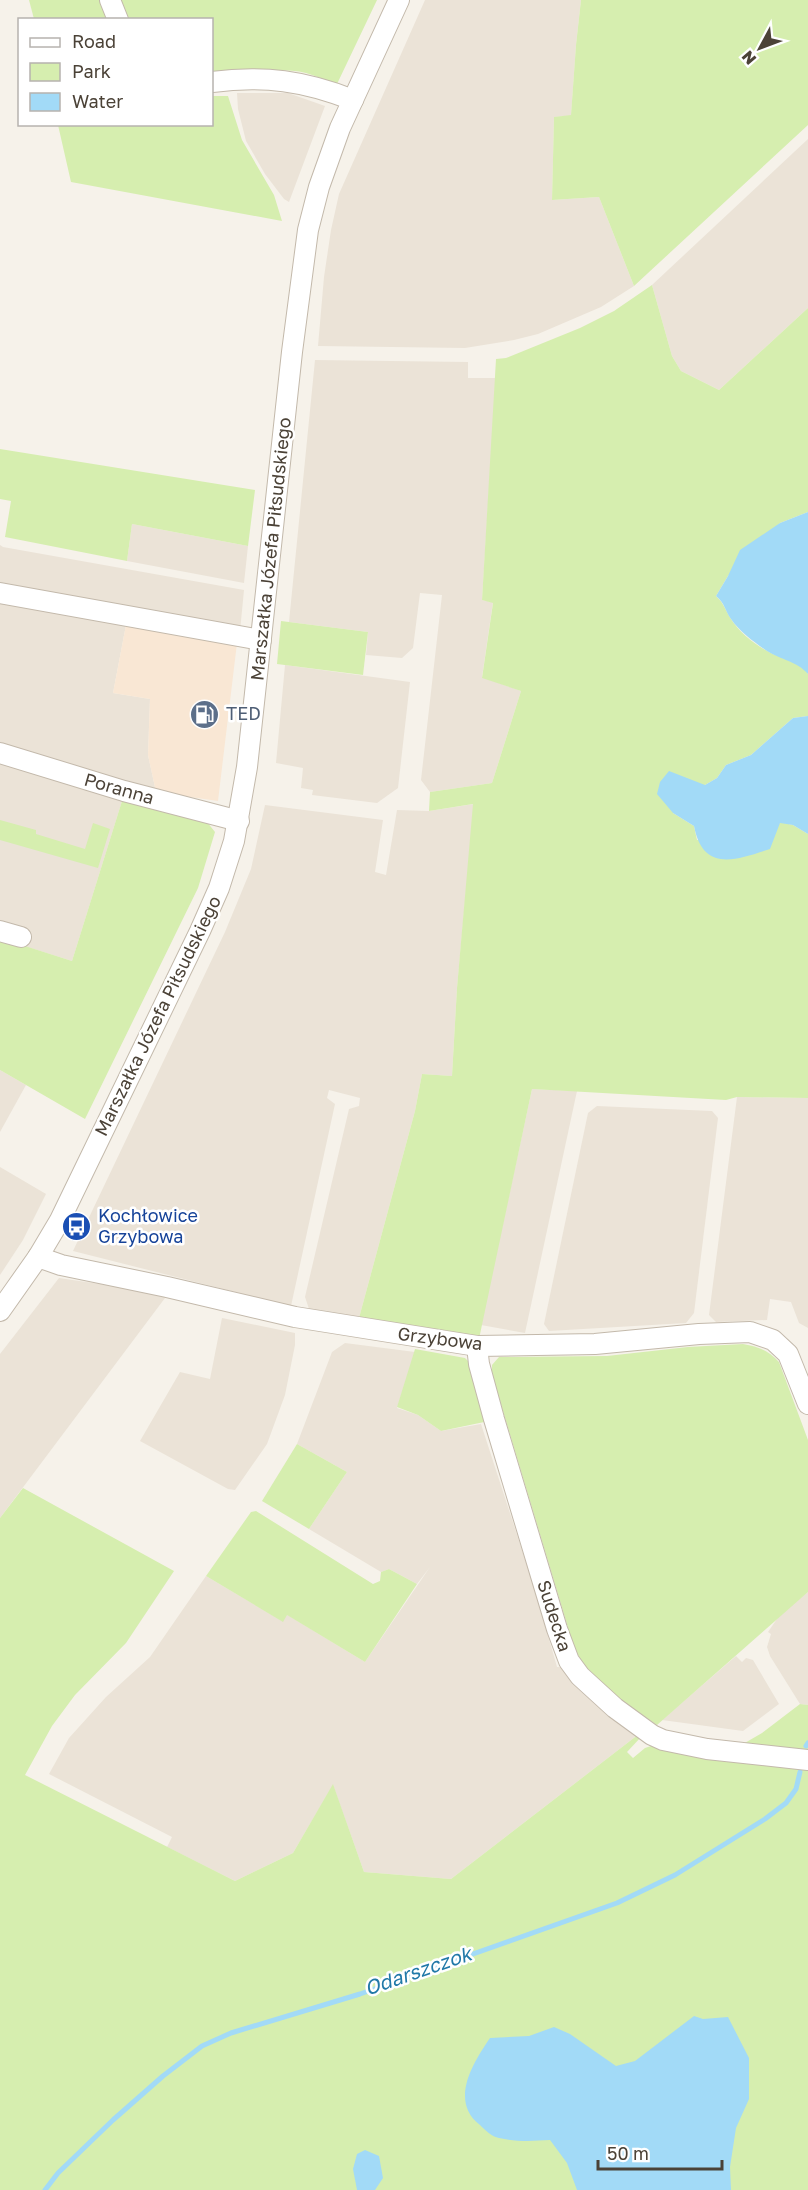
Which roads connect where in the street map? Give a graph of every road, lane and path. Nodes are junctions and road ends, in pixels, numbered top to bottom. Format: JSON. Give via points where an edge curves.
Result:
{"nodes":[{"id":1,"x":110,"y":0,"type":"edge"},
{"id":2,"x":399,"y":0,"type":"edge"},
{"id":3,"x":117,"y":18,"type":"edge"},
{"id":4,"x":213,"y":82,"type":"edge"},
{"id":5,"x":353,"y":100,"type":"junction"},
{"id":6,"x":0,"y":593,"type":"edge"},
{"id":7,"x":261,"y":640,"type":"junction"},
{"id":8,"x":0,"y":753,"type":"edge"},
{"id":9,"x":239,"y":821,"type":"junction"},
{"id":10,"x":0,"y":931,"type":"edge"},
{"id":11,"x":21,"y":937,"type":"dead end"},
{"id":12,"x":38,"y":1257,"type":"junction"},
{"id":13,"x":0,"y":1311,"type":"edge"},
{"id":14,"x":477,"y":1346,"type":"junction"},
{"id":15,"x":808,"y":1404,"type":"edge"},
{"id":16,"x":808,"y":1760,"type":"edge"}],
"edges":[{"from":1,"to":3,"type":"street"},
{"from":2,"to":5,"type":"street","name":"Marszałka Józefa Piłsudskiego"},
{"from":4,"to":5,"type":"street","via":[[280,80]]},
{"from":5,"to":7,"type":"street","name":"Marszałka Józefa Piłsudskiego","via":[[327,165],[308,230]]},
{"from":6,"to":7,"type":"street"},
{"from":7,"to":9,"type":"street","name":"Marszałka Józefa Piłsudskiego"},
{"from":8,"to":9,"type":"street","name":"Poranna"},
{"from":9,"to":12,"type":"street","name":"Marszałka Józefa Piłsudskiego","via":[[200,931],[60,1220]]},
{"from":10,"to":11,"type":"street"},
{"from":12,"to":13,"type":"street","name":"Marszałka Józefa Piłsudskiego"},
{"from":12,"to":14,"type":"street","name":"Grzybowa","via":[[295,1317]]},
{"from":14,"to":15,"type":"street","name":"Grzybowa","via":[[595,1344],[750,1332],[773,1340],[788,1354]]},
{"from":14,"to":16,"type":"street","name":"Sudecka","via":[[491,1408],[557,1629],[569,1661],[580,1676],[615,1708],[663,1740]]}]}
